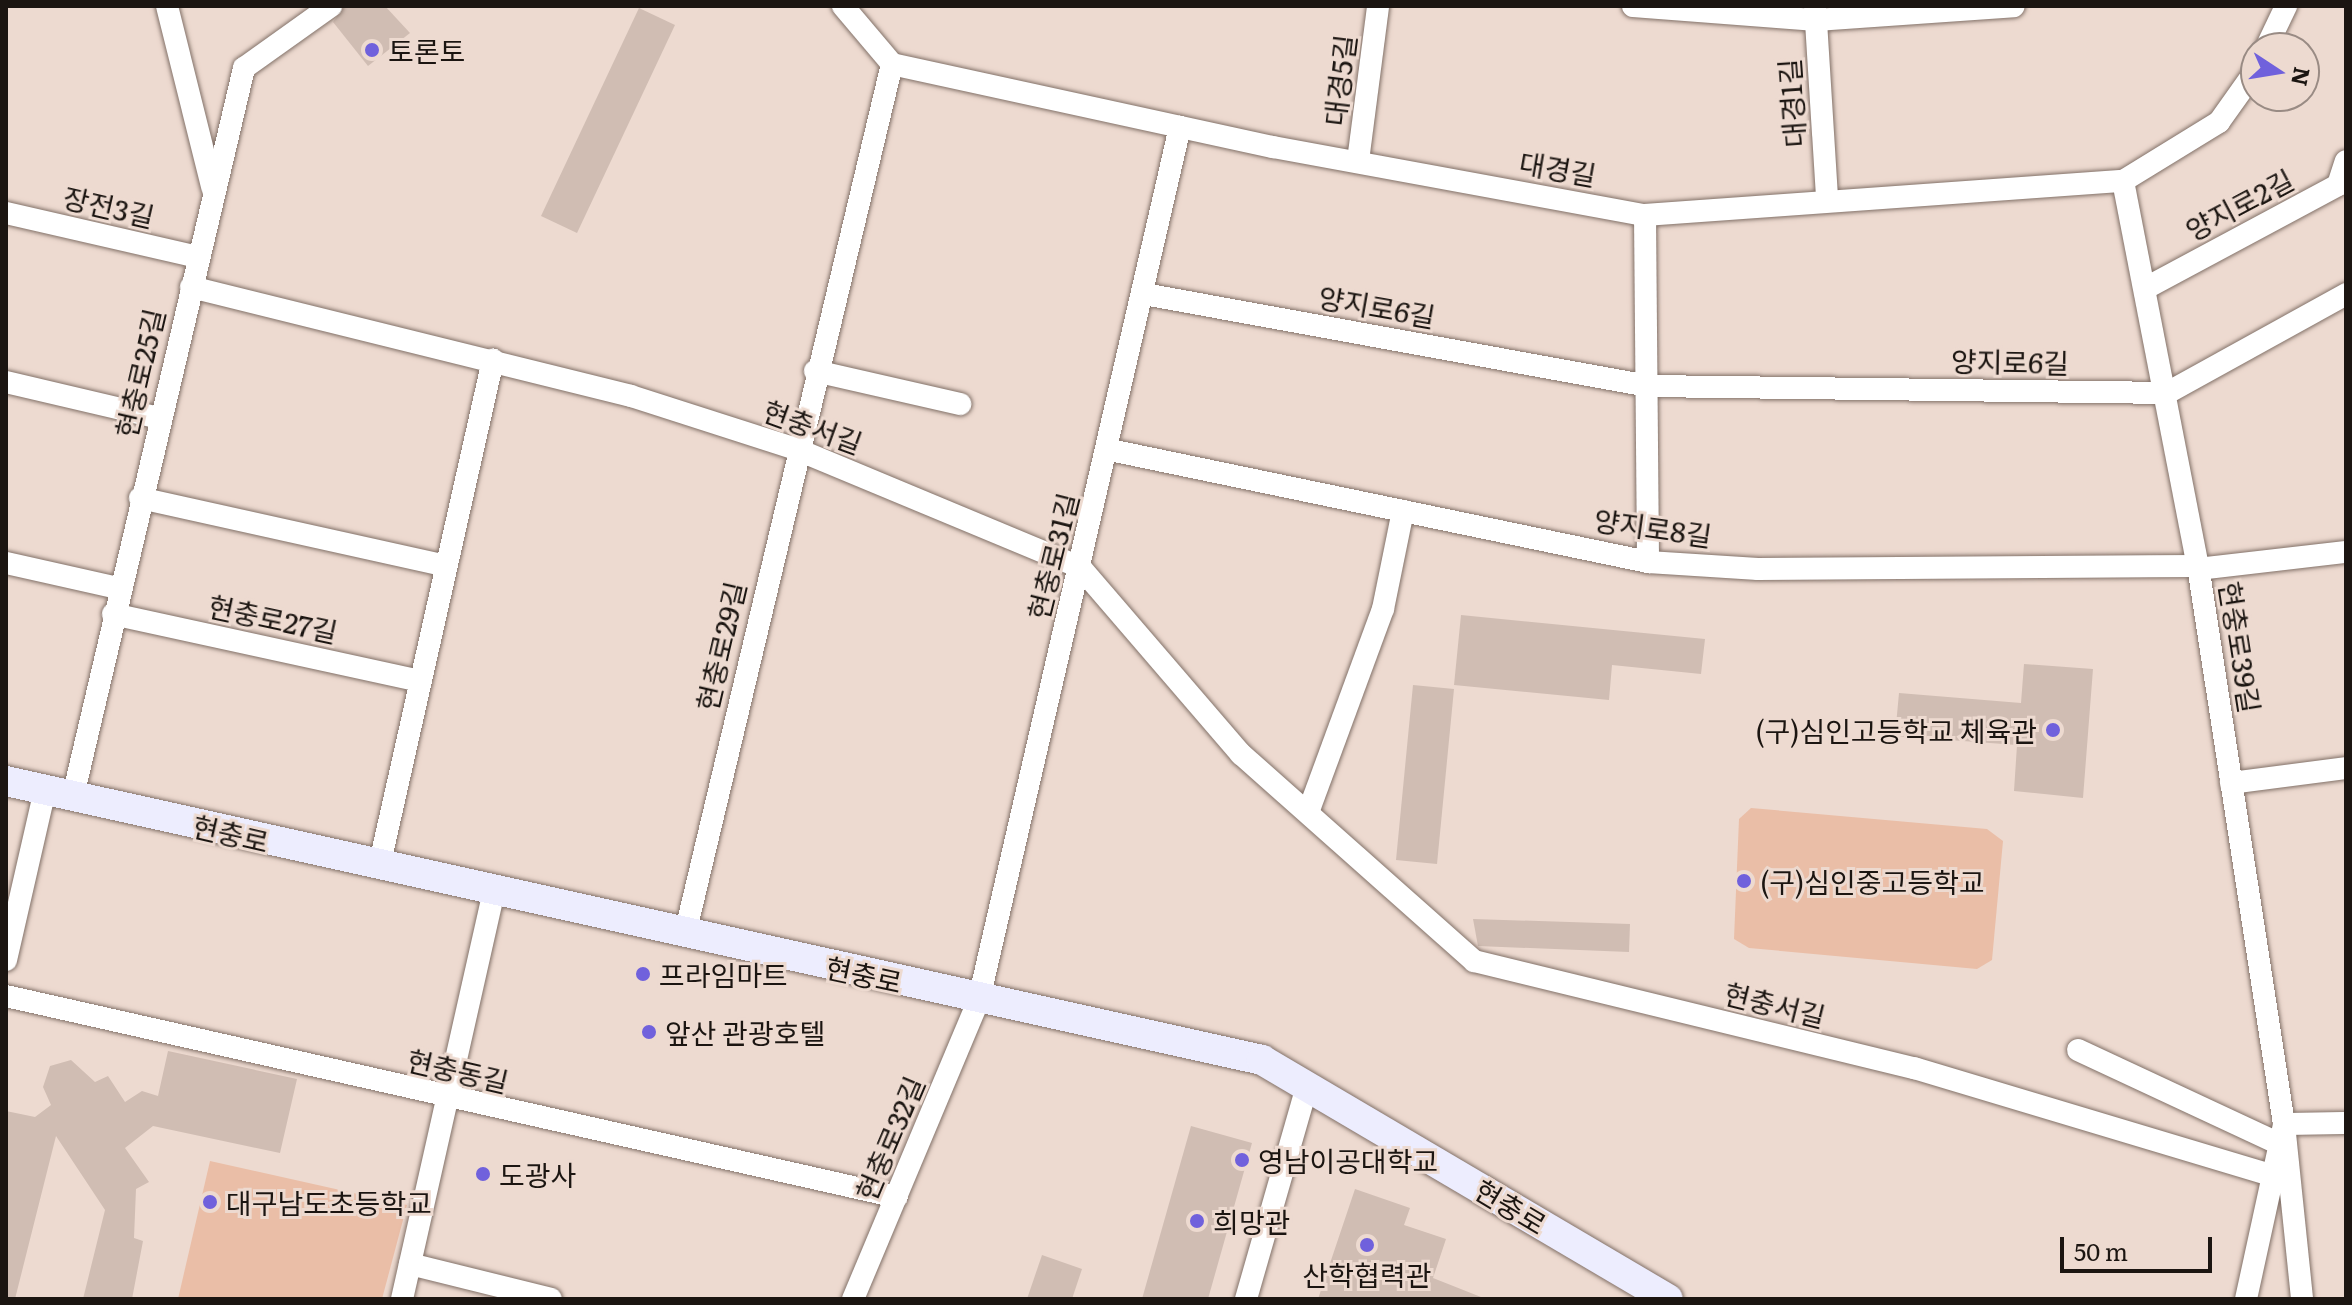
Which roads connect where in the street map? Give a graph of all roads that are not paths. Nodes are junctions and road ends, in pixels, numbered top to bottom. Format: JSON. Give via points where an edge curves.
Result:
{"nodes":[{"id":1,"x":167,"y":6,"type":"edge"},
{"id":2,"x":331,"y":6,"type":"edge"},
{"id":3,"x":843,"y":6,"type":"edge"},
{"id":4,"x":1378,"y":6,"type":"edge"},
{"id":5,"x":1642,"y":6,"type":"edge"},
{"id":6,"x":2014,"y":6,"type":"edge"},
{"id":7,"x":2286,"y":6,"type":"edge"},
{"id":8,"x":1816,"y":13,"type":"edge"},
{"id":9,"x":2274,"y":32,"type":"edge"},
{"id":10,"x":892,"y":64,"type":"junction"},
{"id":11,"x":2240,"y":92,"type":"edge"},
{"id":12,"x":1180,"y":127,"type":"junction"},
{"id":13,"x":1358,"y":161,"type":"junction"},
{"id":14,"x":2346,"y":161,"type":"edge"},
{"id":15,"x":2123,"y":181,"type":"junction"},
{"id":16,"x":214,"y":192,"type":"junction"},
{"id":17,"x":1827,"y":196,"type":"junction"},
{"id":18,"x":6,"y":213,"type":"edge"},
{"id":19,"x":1645,"y":215,"type":"junction"},
{"id":20,"x":198,"y":257,"type":"junction"},
{"id":21,"x":191,"y":287,"type":"junction"},
{"id":22,"x":2146,"y":288,"type":"junction"},
{"id":23,"x":1144,"y":294,"type":"junction"},
{"id":24,"x":2346,"y":294,"type":"edge"},
{"id":25,"x":493,"y":360,"type":"junction"},
{"id":26,"x":815,"y":371,"type":"junction"},
{"id":27,"x":6,"y":382,"type":"edge"},
{"id":28,"x":1648,"y":386,"type":"junction"},
{"id":29,"x":2167,"y":393,"type":"junction"},
{"id":30,"x":960,"y":404,"type":"dead end"},
{"id":31,"x":160,"y":418,"type":"junction"},
{"id":32,"x":796,"y":449,"type":"junction"},
{"id":33,"x":1110,"y":450,"type":"junction"},
{"id":34,"x":140,"y":498,"type":"junction"},
{"id":35,"x":1403,"y":511,"type":"junction"},
{"id":36,"x":2346,"y":552,"type":"edge"},
{"id":37,"x":1648,"y":562,"type":"junction"},
{"id":38,"x":6,"y":563,"type":"edge"},
{"id":39,"x":446,"y":566,"type":"junction"},
{"id":40,"x":1080,"y":567,"type":"junction"},
{"id":41,"x":2198,"y":567,"type":"junction"},
{"id":42,"x":118,"y":588,"type":"junction"},
{"id":43,"x":113,"y":614,"type":"junction"},
{"id":44,"x":420,"y":681,"type":"junction"},
{"id":45,"x":2346,"y":768,"type":"edge"},
{"id":46,"x":6,"y":781,"type":"edge"},
{"id":47,"x":2231,"y":783,"type":"junction"},
{"id":48,"x":59,"y":793,"type":"junction"},
{"id":49,"x":1309,"y":810,"type":"junction"},
{"id":50,"x":379,"y":867,"type":"junction"},
{"id":51,"x":494,"y":892,"type":"junction"},
{"id":52,"x":685,"y":934,"type":"junction"},
{"id":53,"x":6,"y":960,"type":"edge"},
{"id":54,"x":6,"y":996,"type":"edge"},
{"id":55,"x":979,"y":999,"type":"junction"},
{"id":56,"x":2078,"y":1050,"type":"dead end"},
{"id":57,"x":1307,"y":1086,"type":"junction"},
{"id":58,"x":448,"y":1099,"type":"junction"},
{"id":59,"x":2346,"y":1123,"type":"edge"},
{"id":60,"x":2282,"y":1134,"type":"junction"},
{"id":61,"x":2273,"y":1176,"type":"junction"},
{"id":62,"x":897,"y":1197,"type":"junction"},
{"id":63,"x":410,"y":1264,"type":"junction"},
{"id":64,"x":402,"y":1299,"type":"edge"},
{"id":65,"x":551,"y":1299,"type":"edge"},
{"id":66,"x":853,"y":1299,"type":"edge"},
{"id":67,"x":1246,"y":1299,"type":"edge"},
{"id":68,"x":1668,"y":1299,"type":"edge"},
{"id":69,"x":2246,"y":1299,"type":"edge"},
{"id":70,"x":2302,"y":1299,"type":"edge"}],
"edges":[{"from":1,"to":16,"type":"street"},
{"from":2,"to":16,"type":"street","name":"현충로25길","via":[[244,68]]},
{"from":3,"to":10,"type":"street"},
{"from":4,"to":13,"type":"street","name":"대경5길"},
{"from":5,"to":8,"type":"street"},
{"from":6,"to":8,"type":"street"},
{"from":7,"to":9,"type":"street"},
{"from":8,"to":17,"type":"street","name":"대경1길"},
{"from":10,"to":12,"type":"street","name":"대경길"},
{"from":10,"to":26,"type":"street","name":"현충로29길"},
{"from":11,"to":15,"type":"street","name":"대경길","via":[[2219,122]]},
{"from":12,"to":13,"type":"street","name":"대경길"},
{"from":12,"to":23,"type":"street","name":"현충로31길"},
{"from":13,"to":19,"type":"street","name":"대경길"},
{"from":14,"to":22,"type":"street","name":"양지로2길","via":[[2338,185]]},
{"from":15,"to":17,"type":"street","name":"대경길"},
{"from":15,"to":22,"type":"street","name":"현충로39길"},
{"from":16,"to":20,"type":"street","name":"현충로25길"},
{"from":17,"to":19,"type":"street","name":"대경길"},
{"from":18,"to":20,"type":"street","name":"장전3길"},
{"from":19,"to":28,"type":"street"},
{"from":20,"to":21,"type":"street","name":"현충로25길"},
{"from":21,"to":25,"type":"street","name":"현충서길"},
{"from":21,"to":31,"type":"street","name":"현충로25길"},
{"from":22,"to":29,"type":"street","name":"현충로39길"},
{"from":23,"to":28,"type":"street","name":"양지로6길"},
{"from":23,"to":33,"type":"street","name":"현충로31길"},
{"from":24,"to":29,"type":"street","name":"양지로6길"},
{"from":25,"to":32,"type":"street","name":"현충서길"},
{"from":25,"to":39,"type":"street"},
{"from":26,"to":30,"type":"street"},
{"from":26,"to":32,"type":"street","name":"현충로29길"},
{"from":27,"to":31,"type":"street"},
{"from":28,"to":29,"type":"street","name":"양지로6길"},
{"from":28,"to":37,"type":"street"},
{"from":29,"to":41,"type":"street","name":"현충로39길"},
{"from":31,"to":34,"type":"street","name":"현충로25길"},
{"from":32,"to":40,"type":"street","name":"현충서길"},
{"from":32,"to":52,"type":"street","name":"현충로29길"},
{"from":33,"to":35,"type":"street","name":"양지로8길"},
{"from":33,"to":40,"type":"street","name":"현충로31길"},
{"from":34,"to":39,"type":"street"},
{"from":34,"to":42,"type":"street","name":"현충로25길"},
{"from":35,"to":37,"type":"street","name":"양지로8길"},
{"from":35,"to":49,"type":"street","via":[[1383,609]]},
{"from":36,"to":41,"type":"street","name":"양지로8길"},
{"from":37,"to":41,"type":"street","name":"양지로8길","via":[[1758,569]]},
{"from":38,"to":42,"type":"street"},
{"from":39,"to":44,"type":"street"},
{"from":40,"to":49,"type":"street","name":"현충서길","via":[[1241,754]]},
{"from":40,"to":55,"type":"street","name":"현충로31길"},
{"from":41,"to":47,"type":"street","name":"현충로39길"},
{"from":42,"to":43,"type":"street","name":"현충로25길"},
{"from":43,"to":44,"type":"street","name":"현충로27길"},
{"from":43,"to":48,"type":"street","name":"현충로25길"},
{"from":44,"to":50,"type":"street"},
{"from":45,"to":47,"type":"street"},
{"from":46,"to":48,"type":"main road","name":"현충로"},
{"from":47,"to":60,"type":"street","name":"현충로39길"},
{"from":48,"to":50,"type":"main road","name":"현충로"},
{"from":48,"to":53,"type":"street","name":"현충로25길"},
{"from":49,"to":61,"type":"street","name":"현충서길","via":[[1474,961],[1914,1068]]},
{"from":50,"to":51,"type":"main road","name":"현충로"},
{"from":51,"to":52,"type":"main road","name":"현충로"},
{"from":51,"to":58,"type":"street"},
{"from":52,"to":55,"type":"main road","name":"현충로"},
{"from":54,"to":58,"type":"street","name":"현충동길"},
{"from":55,"to":57,"type":"main road","name":"현충로","via":[[1262,1060]]},
{"from":55,"to":62,"type":"street","name":"현충로32길"},
{"from":56,"to":60,"type":"street"},
{"from":57,"to":67,"type":"street"},
{"from":57,"to":68,"type":"main road","name":"현충로"},
{"from":58,"to":62,"type":"street","name":"현충동길"},
{"from":58,"to":63,"type":"street"},
{"from":59,"to":60,"type":"street"},
{"from":60,"to":61,"type":"street","name":"현충로39길"},
{"from":60,"to":70,"type":"street","name":"현충로39길"},
{"from":61,"to":69,"type":"street","name":"현충로39길"},
{"from":62,"to":66,"type":"street","name":"현충로32길"},
{"from":63,"to":64,"type":"street"},
{"from":63,"to":65,"type":"street"}]}
